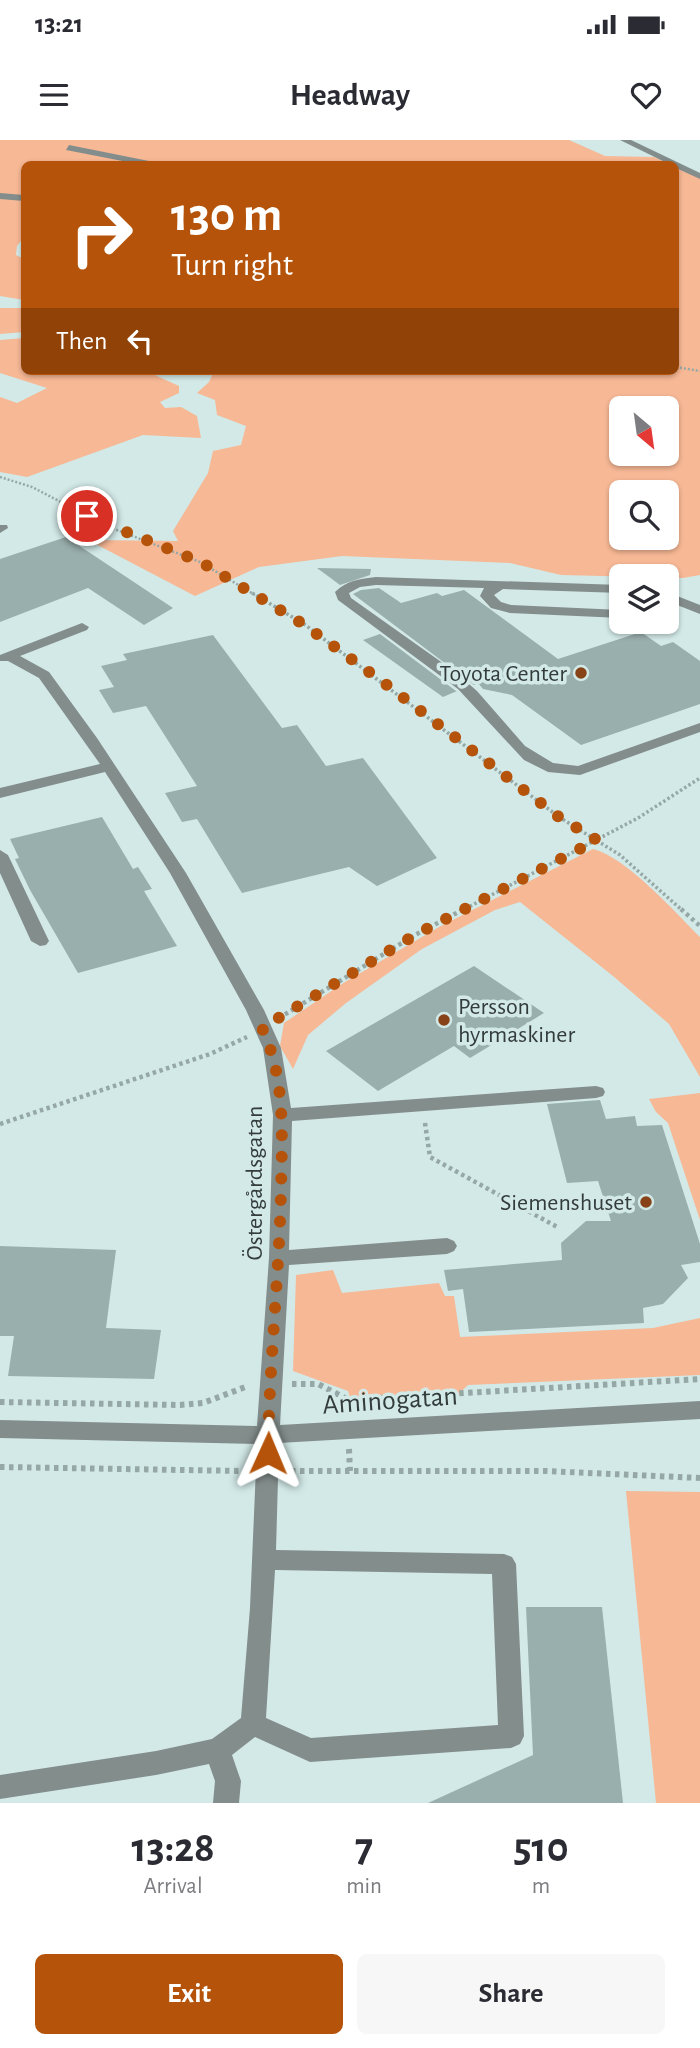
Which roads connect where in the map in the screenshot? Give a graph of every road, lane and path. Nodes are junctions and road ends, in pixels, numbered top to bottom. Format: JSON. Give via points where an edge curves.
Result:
{"nodes":[{"id":1,"x":624,"y":140,"type":"edge"},
{"id":2,"x":69,"y":148,"type":"dead end"},
{"id":3,"x":134,"y":161,"type":"edge"},
{"id":4,"x":669,"y":161,"type":"edge"},
{"id":5,"x":679,"y":166,"type":"edge"},
{"id":6,"x":700,"y":176,"type":"edge"},
{"id":7,"x":679,"y":178,"type":"edge"},
{"id":8,"x":0,"y":196,"type":"edge"},
{"id":9,"x":21,"y":198,"type":"edge"},
{"id":10,"x":679,"y":368,"type":"edge"},
{"id":11,"x":700,"y":371,"type":"edge"},
{"id":12,"x":0,"y":477,"type":"edge"},
{"id":13,"x":501,"y":585,"type":"junction"},
{"id":14,"x":609,"y":589,"type":"edge"},
{"id":15,"x":679,"y":601,"type":"edge"},
{"id":16,"x":700,"y":611,"type":"edge"},
{"id":17,"x":679,"y":612,"type":"edge"},
{"id":18,"x":609,"y":613,"type":"edge"},
{"id":19,"x":82,"y":627,"type":"dead end"},
{"id":20,"x":5,"y":658,"type":"edge"},
{"id":21,"x":700,"y":727,"type":"edge"},
{"id":22,"x":108,"y":767,"type":"junction"},
{"id":23,"x":700,"y":778,"type":"edge"},
{"id":24,"x":0,"y":793,"type":"edge"},
{"id":25,"x":597,"y":840,"type":"junction"},
{"id":26,"x":0,"y":855,"type":"edge"},
{"id":27,"x":700,"y":926,"type":"edge"},
{"id":28,"x":40,"y":942,"type":"dead end"},
{"id":29,"x":262,"y":1028,"type":"junction"},
{"id":30,"x":596,"y":1091,"type":"dead end"},
{"id":31,"x":423,"y":1103,"type":"junction"},
{"id":32,"x":283,"y":1115,"type":"junction"},
{"id":33,"x":0,"y":1124,"type":"edge"},
{"id":34,"x":559,"y":1228,"type":"dead end"},
{"id":35,"x":447,"y":1246,"type":"dead end"},
{"id":36,"x":279,"y":1258,"type":"junction"},
{"id":37,"x":700,"y":1379,"type":"edge"},
{"id":38,"x":270,"y":1384,"type":"junction"},
{"id":39,"x":0,"y":1402,"type":"edge"},
{"id":40,"x":700,"y":1410,"type":"edge"},
{"id":41,"x":0,"y":1429,"type":"edge"},
{"id":42,"x":268,"y":1435,"type":"junction"},
{"id":43,"x":0,"y":1467,"type":"edge"},
{"id":44,"x":268,"y":1471,"type":"junction"},
{"id":45,"x":700,"y":1478,"type":"edge"},
{"id":46,"x":264,"y":1560,"type":"junction"},
{"id":47,"x":253,"y":1724,"type":"junction"},
{"id":48,"x":218,"y":1750,"type":"junction"},
{"id":49,"x":0,"y":1787,"type":"edge"},
{"id":50,"x":226,"y":1803,"type":"edge"}],
"edges":[{"from":1,"to":4,"type":"street"},
{"from":2,"to":3,"type":"street"},
{"from":5,"to":6,"type":"street"},
{"from":6,"to":7,"type":"street"},
{"from":8,"to":9,"type":"street"},
{"from":10,"to":11,"type":"path"},
{"from":12,"to":25,"type":"path","via":[[32,487],[109,527],[223,574],[303,624],[559,817]]},
{"from":13,"to":14,"type":"street"},
{"from":13,"to":18,"type":"street","via":[[487,596],[510,609]]},
{"from":13,"to":21,"type":"street","via":[[376,581],[357,583],[342,592],[345,600],[465,688],[509,738],[547,766],[580,770]]},
{"from":15,"to":16,"type":"street"},
{"from":16,"to":17,"type":"street"},
{"from":19,"to":20,"type":"street"},
{"from":20,"to":22,"type":"street","name":"Östergårdsgatan","via":[[44,675]]},
{"from":22,"to":24,"type":"street"},
{"from":22,"to":29,"type":"street","name":"Östergårdsgatan","via":[[178,873]]},
{"from":23,"to":25,"type":"path"},
{"from":25,"to":27,"type":"path","via":[[642,873]]},
{"from":25,"to":29,"type":"path","via":[[415,935]]},
{"from":26,"to":28,"type":"street"},
{"from":29,"to":32,"type":"street","name":"Östergårdsgatan","via":[[272,1048]]},
{"from":29,"to":33,"type":"path","via":[[209,1054]]},
{"from":30,"to":31,"type":"street"},
{"from":31,"to":32,"type":"street"},
{"from":31,"to":34,"type":"path","via":[[430,1157]]},
{"from":32,"to":36,"type":"street","name":"Östergårdsgatan"},
{"from":35,"to":36,"type":"street"},
{"from":36,"to":38,"type":"street","name":"Östergårdsgatan"},
{"from":37,"to":38,"type":"path","via":[[363,1399],[347,1399],[318,1384]]},
{"from":38,"to":39,"type":"path","via":[[244,1387],[203,1403],[94,1406]]},
{"from":38,"to":42,"type":"street","name":"Östergårdsgatan"},
{"from":40,"to":42,"type":"street","name":"Aminogatan"},
{"from":41,"to":42,"type":"street","name":"Aminogatan"},
{"from":42,"to":44,"type":"street","name":"Östergårdsgatan"},
{"from":43,"to":44,"type":"path"},
{"from":44,"to":45,"type":"path","via":[[545,1471]]},
{"from":44,"to":46,"type":"street","name":"Östergårdsgatan"},
{"from":46,"to":47,"type":"street","name":"Östergårdsgatan"},
{"from":46,"to":47,"type":"street","via":[[504,1564],[511,1736],[310,1750]]},
{"from":47,"to":48,"type":"street"},
{"from":48,"to":49,"type":"street"},
{"from":48,"to":50,"type":"street","via":[[228,1781]]}]}
